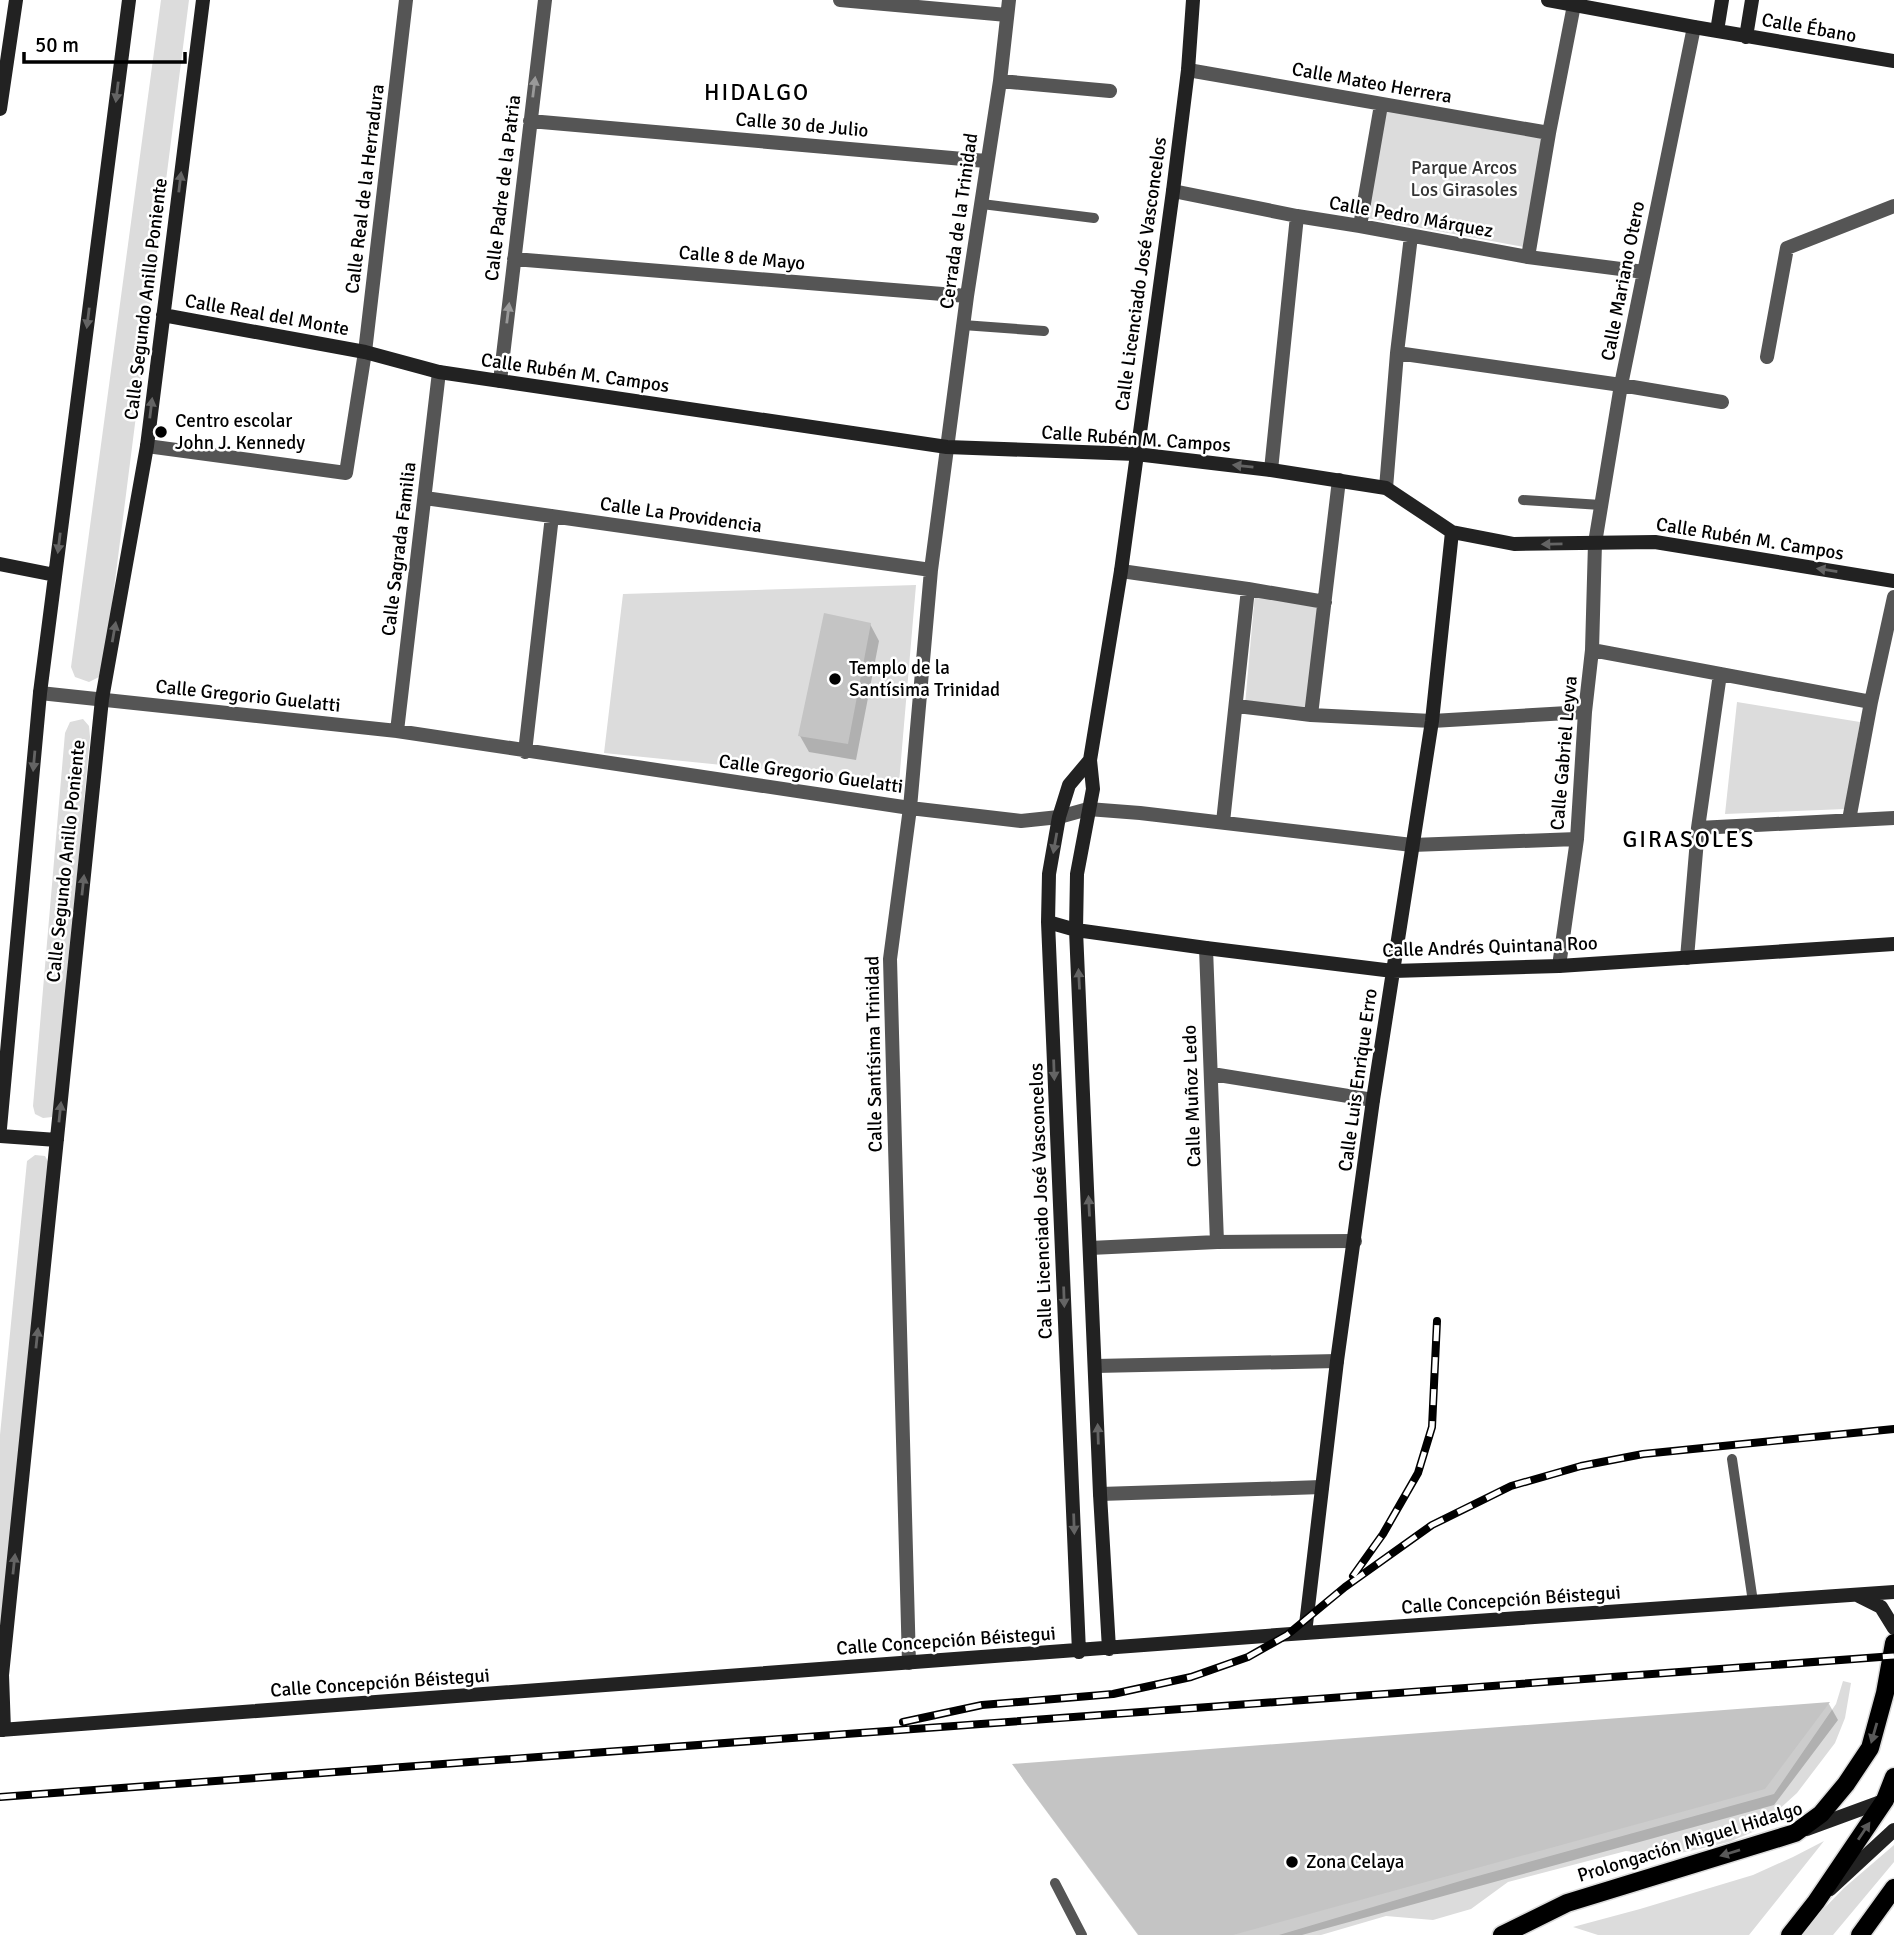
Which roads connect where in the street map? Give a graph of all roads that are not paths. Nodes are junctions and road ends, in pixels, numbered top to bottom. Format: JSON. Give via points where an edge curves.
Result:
{"nodes":[{"id":1,"x":16,"y":0,"type":"edge"},
{"id":2,"x":129,"y":0,"type":"edge"},
{"id":3,"x":203,"y":0,"type":"edge"},
{"id":4,"x":406,"y":0,"type":"edge"},
{"id":5,"x":545,"y":0,"type":"edge"},
{"id":6,"x":840,"y":0,"type":"edge"},
{"id":7,"x":1009,"y":0,"type":"edge"},
{"id":8,"x":1193,"y":0,"type":"edge"},
{"id":9,"x":1548,"y":0,"type":"edge"},
{"id":10,"x":1722,"y":0,"type":"edge"},
{"id":11,"x":1752,"y":0,"type":"edge"},
{"id":12,"x":1574,"y":5,"type":"junction"},
{"id":13,"x":1007,"y":15,"type":"junction"},
{"id":14,"x":1694,"y":27,"type":"junction"},
{"id":15,"x":1717,"y":31,"type":"junction"},
{"id":16,"x":1746,"y":37,"type":"junction"},
{"id":17,"x":1894,"y":61,"type":"edge"},
{"id":18,"x":1188,"y":70,"type":"junction"},
{"id":19,"x":1000,"y":81,"type":"junction"},
{"id":20,"x":1110,"y":91,"type":"dead end"},
{"id":21,"x":1,"y":100,"type":"edge"},
{"id":22,"x":1381,"y":105,"type":"junction"},
{"id":23,"x":530,"y":121,"type":"junction"},
{"id":24,"x":1549,"y":133,"type":"junction"},
{"id":25,"x":986,"y":161,"type":"junction"},
{"id":26,"x":1173,"y":191,"type":"junction"},
{"id":27,"x":982,"y":204,"type":"junction"},
{"id":28,"x":1894,"y":206,"type":"edge"},
{"id":29,"x":1297,"y":216,"type":"junction"},
{"id":30,"x":1094,"y":218,"type":"dead end"},
{"id":31,"x":1360,"y":226,"type":"junction"},
{"id":32,"x":1411,"y":236,"type":"junction"},
{"id":33,"x":1528,"y":257,"type":"junction"},
{"id":34,"x":514,"y":259,"type":"junction"},
{"id":35,"x":1644,"y":272,"type":"junction"},
{"id":36,"x":967,"y":296,"type":"junction"},
{"id":37,"x":163,"y":315,"type":"junction"},
{"id":38,"x":963,"y":325,"type":"junction"},
{"id":39,"x":1044,"y":331,"type":"dead end"},
{"id":40,"x":365,"y":352,"type":"junction"},
{"id":41,"x":1397,"y":353,"type":"junction"},
{"id":42,"x":1767,"y":357,"type":"dead end"},
{"id":43,"x":439,"y":372,"type":"junction"},
{"id":44,"x":499,"y":381,"type":"junction"},
{"id":45,"x":1621,"y":385,"type":"junction"},
{"id":46,"x":1722,"y":402,"type":"dead end"},
{"id":47,"x":146,"y":446,"type":"junction"},
{"id":48,"x":947,"y":447,"type":"junction"},
{"id":49,"x":1136,"y":454,"type":"junction"},
{"id":50,"x":1271,"y":470,"type":"junction"},
{"id":51,"x":1339,"y":480,"type":"junction"},
{"id":52,"x":1386,"y":488,"type":"junction"},
{"id":53,"x":425,"y":498,"type":"junction"},
{"id":54,"x":1523,"y":500,"type":"dead end"},
{"id":55,"x":1601,"y":505,"type":"junction"},
{"id":56,"x":552,"y":516,"type":"junction"},
{"id":57,"x":1452,"y":532,"type":"junction"},
{"id":58,"x":1595,"y":543,"type":"junction"},
{"id":59,"x":0,"y":564,"type":"edge"},
{"id":60,"x":931,"y":570,"type":"junction"},
{"id":61,"x":1121,"y":571,"type":"junction"},
{"id":62,"x":55,"y":575,"type":"junction"},
{"id":63,"x":1894,"y":581,"type":"edge"},
{"id":64,"x":1248,"y":589,"type":"junction"},
{"id":65,"x":1894,"y":597,"type":"edge"},
{"id":66,"x":1325,"y":602,"type":"junction"},
{"id":67,"x":1592,"y":650,"type":"junction"},
{"id":68,"x":1720,"y":674,"type":"junction"},
{"id":69,"x":40,"y":693,"type":"junction"},
{"id":70,"x":102,"y":699,"type":"junction"},
{"id":71,"x":1871,"y":702,"type":"junction"},
{"id":72,"x":1237,"y":706,"type":"junction"},
{"id":73,"x":1585,"y":712,"type":"junction"},
{"id":74,"x":1311,"y":715,"type":"junction"},
{"id":75,"x":1432,"y":721,"type":"junction"},
{"id":76,"x":397,"y":731,"type":"junction"},
{"id":77,"x":525,"y":752,"type":"junction"},
{"id":78,"x":1090,"y":760,"type":"junction"},
{"id":79,"x":910,"y":808,"type":"junction"},
{"id":80,"x":1088,"y":809,"type":"junction"},
{"id":81,"x":1059,"y":817,"type":"junction"},
{"id":82,"x":1894,"y":818,"type":"edge"},
{"id":83,"x":1849,"y":820,"type":"junction"},
{"id":84,"x":1223,"y":822,"type":"junction"},
{"id":85,"x":1698,"y":828,"type":"junction"},
{"id":86,"x":1577,"y":839,"type":"junction"},
{"id":87,"x":1412,"y":845,"type":"junction"},
{"id":88,"x":1048,"y":922,"type":"junction"},
{"id":89,"x":1076,"y":930,"type":"junction"},
{"id":90,"x":1894,"y":944,"type":"edge"},
{"id":91,"x":1206,"y":948,"type":"junction"},
{"id":92,"x":1687,"y":958,"type":"junction"},
{"id":93,"x":1559,"y":966,"type":"junction"},
{"id":94,"x":1393,"y":971,"type":"junction"},
{"id":95,"x":1212,"y":1074,"type":"junction"},
{"id":96,"x":1373,"y":1100,"type":"junction"},
{"id":97,"x":0,"y":1128,"type":"edge"},
{"id":98,"x":0,"y":1136,"type":"edge"},
{"id":99,"x":57,"y":1140,"type":"junction"},
{"id":100,"x":1355,"y":1241,"type":"junction"},
{"id":101,"x":1217,"y":1242,"type":"junction"},
{"id":102,"x":1090,"y":1248,"type":"junction"},
{"id":103,"x":1337,"y":1361,"type":"junction"},
{"id":104,"x":1095,"y":1366,"type":"junction"},
{"id":105,"x":1732,"y":1459,"type":"dead end"},
{"id":106,"x":1322,"y":1487,"type":"junction"},
{"id":107,"x":1100,"y":1494,"type":"junction"},
{"id":108,"x":1894,"y":1592,"type":"edge"},
{"id":109,"x":1858,"y":1595,"type":"junction"},
{"id":110,"x":1753,"y":1602,"type":"junction"},
{"id":111,"x":1894,"y":1628,"type":"edge"},
{"id":112,"x":1305,"y":1633,"type":"junction"},
{"id":113,"x":1894,"y":1643,"type":"edge"},
{"id":114,"x":1110,"y":1649,"type":"junction"},
{"id":115,"x":1079,"y":1651,"type":"junction"},
{"id":116,"x":909,"y":1662,"type":"junction"},
{"id":117,"x":1,"y":1676,"type":"edge"},
{"id":118,"x":2,"y":1730,"type":"edge"},
{"id":119,"x":1894,"y":1777,"type":"edge"},
{"id":120,"x":1889,"y":1799,"type":"edge"},
{"id":121,"x":1894,"y":1830,"type":"edge"},
{"id":122,"x":1795,"y":1833,"type":"junction"},
{"id":123,"x":1055,"y":1884,"type":"dead end"},
{"id":124,"x":1894,"y":1888,"type":"edge"},
{"id":125,"x":1816,"y":1902,"type":"junction"},
{"id":126,"x":1082,"y":1935,"type":"edge"},
{"id":127,"x":1502,"y":1935,"type":"edge"},
{"id":128,"x":1790,"y":1935,"type":"edge"},
{"id":129,"x":1860,"y":1935,"type":"edge"}],
"edges":[{"from":1,"to":21,"type":"street"},
{"from":2,"to":62,"type":"street","name":"Calle Segundo Anillo Poniente","one_way":true},
{"from":37,"to":3,"type":"street","name":"Calle Segundo Anillo Poniente","one_way":true},
{"from":4,"to":40,"type":"street","name":"Calle Real de la Herradura"},
{"from":23,"to":5,"type":"street","name":"Calle Padre de la Patria","one_way":true},
{"from":6,"to":13,"type":"street"},
{"from":7,"to":13,"type":"street","name":"Cerrada de la Trinidad"},
{"from":8,"to":18,"type":"street","name":"Calle Licenciado José Vasconcelos"},
{"from":9,"to":12,"type":"street","name":"Calle Ébano"},
{"from":10,"to":15,"type":"street"},
{"from":11,"to":16,"type":"street"},
{"from":12,"to":14,"type":"street","name":"Calle Ébano"},
{"from":12,"to":24,"type":"street"},
{"from":13,"to":19,"type":"street","name":"Cerrada de la Trinidad"},
{"from":14,"to":15,"type":"street","name":"Calle Ébano"},
{"from":14,"to":35,"type":"street","name":"Calle Mariano Otero"},
{"from":15,"to":16,"type":"street","name":"Calle Ébano"},
{"from":16,"to":17,"type":"street","name":"Calle Ébano"},
{"from":18,"to":22,"type":"street","name":"Calle Mateo Herrera"},
{"from":18,"to":26,"type":"street","name":"Calle Licenciado José Vasconcelos"},
{"from":19,"to":20,"type":"street"},
{"from":19,"to":25,"type":"street","name":"Cerrada de la Trinidad"},
{"from":22,"to":24,"type":"street","name":"Calle Mateo Herrera"},
{"from":22,"to":31,"type":"street"},
{"from":23,"to":25,"type":"street","name":"Calle 30 de Julio"},
{"from":23,"to":34,"type":"street","name":"Calle Padre de la Patria"},
{"from":24,"to":33,"type":"street"},
{"from":25,"to":27,"type":"street","name":"Cerrada de la Trinidad"},
{"from":26,"to":29,"type":"street","name":"Calle Pedro Márquez"},
{"from":26,"to":49,"type":"street","name":"Calle Licenciado José Vasconcelos"},
{"from":27,"to":30,"type":"lane"},
{"from":27,"to":36,"type":"street","name":"Cerrada de la Trinidad"},
{"from":28,"to":42,"type":"street","via":[[1787,248]]},
{"from":29,"to":31,"type":"street","name":"Calle Pedro Márquez"},
{"from":29,"to":50,"type":"street"},
{"from":31,"to":32,"type":"street","name":"Calle Pedro Márquez"},
{"from":32,"to":33,"type":"street","name":"Calle Pedro Márquez"},
{"from":32,"to":41,"type":"street"},
{"from":33,"to":35,"type":"street","name":"Calle Pedro Márquez"},
{"from":34,"to":36,"type":"street","name":"Calle 8 de Mayo"},
{"from":44,"to":34,"type":"street","name":"Calle Padre de la Patria","one_way":true},
{"from":35,"to":45,"type":"street","name":"Calle Mariano Otero"},
{"from":36,"to":38,"type":"street","name":"Cerrada de la Trinidad"},
{"from":37,"to":40,"type":"street","name":"Calle Real del Monte"},
{"from":47,"to":37,"type":"street","name":"Calle Segundo Anillo Poniente","one_way":true},
{"from":38,"to":39,"type":"lane"},
{"from":38,"to":48,"type":"street","name":"Cerrada de la Trinidad"},
{"from":40,"to":43,"type":"street","name":"Calle Rubén M. Campos"},
{"from":40,"to":47,"type":"street","name":"Calle Real de la Herradura","via":[[346,473]]},
{"from":41,"to":45,"type":"street"},
{"from":41,"to":52,"type":"street"},
{"from":43,"to":44,"type":"street","name":"Calle Rubén M. Campos"},
{"from":43,"to":53,"type":"street","name":"Calle Sagrada Familia"},
{"from":44,"to":48,"type":"street","name":"Calle Rubén M. Campos"},
{"from":45,"to":46,"type":"street"},
{"from":45,"to":55,"type":"street","name":"Calle Mariano Otero"},
{"from":70,"to":47,"type":"street","name":"Calle Segundo Anillo Poniente","one_way":true},
{"from":48,"to":49,"type":"street","name":"Calle Rubén M. Campos"},
{"from":48,"to":60,"type":"street","name":"Calle Santísima Trinidad"},
{"from":50,"to":49,"type":"street","name":"Calle Rubén M. Campos","one_way":true},
{"from":49,"to":61,"type":"street","name":"Calle Licenciado José Vasconcelos"},
{"from":50,"to":51,"type":"street","name":"Calle Rubén M. Campos"},
{"from":51,"to":52,"type":"street","name":"Calle Rubén M. Campos"},
{"from":51,"to":66,"type":"street"},
{"from":52,"to":57,"type":"street","name":"Calle Rubén M. Campos"},
{"from":53,"to":56,"type":"street","name":"Calle La Providencia"},
{"from":53,"to":76,"type":"street","name":"Calle Sagrada Familia"},
{"from":54,"to":55,"type":"lane"},
{"from":55,"to":58,"type":"street","name":"Calle Mariano Otero"},
{"from":56,"to":60,"type":"street","name":"Calle La Providencia"},
{"from":56,"to":77,"type":"street"},
{"from":58,"to":57,"type":"street","name":"Calle Rubén M. Campos","one_way":true,"via":[[1514,544]]},
{"from":57,"to":75,"type":"street","name":"Calle Luis Enrique Erro"},
{"from":63,"to":58,"type":"street","name":"Calle Rubén M. Campos","one_way":true,"via":[[1654,542]]},
{"from":58,"to":67,"type":"street","name":"Calle Gabriel Leyva"},
{"from":59,"to":62,"type":"street"},
{"from":60,"to":79,"type":"street","name":"Calle Santísima Trinidad"},
{"from":61,"to":64,"type":"street"},
{"from":61,"to":78,"type":"street","name":"Calle Licenciado José Vasconcelos"},
{"from":62,"to":69,"type":"street","name":"Calle Segundo Anillo Poniente"},
{"from":64,"to":66,"type":"street"},
{"from":64,"to":72,"type":"street"},
{"from":65,"to":71,"type":"street"},
{"from":66,"to":74,"type":"street"},
{"from":67,"to":68,"type":"street"},
{"from":67,"to":73,"type":"street","name":"Calle Gabriel Leyva"},
{"from":68,"to":71,"type":"street"},
{"from":68,"to":85,"type":"street"},
{"from":69,"to":70,"type":"street","name":"Calle Gregorio Guelatti"},
{"from":69,"to":97,"type":"street","name":"Calle Segundo Anillo Poniente","one_way":true},
{"from":70,"to":76,"type":"street","name":"Calle Gregorio Guelatti"},
{"from":99,"to":70,"type":"street","name":"Calle Segundo Anillo Poniente","one_way":true},
{"from":71,"to":83,"type":"street"},
{"from":72,"to":74,"type":"street"},
{"from":72,"to":84,"type":"street"},
{"from":73,"to":75,"type":"street"},
{"from":73,"to":86,"type":"street","name":"Calle Gabriel Leyva"},
{"from":74,"to":75,"type":"street"},
{"from":75,"to":87,"type":"street","name":"Calle Luis Enrique Erro"},
{"from":76,"to":77,"type":"street","name":"Calle Gregorio Guelatti"},
{"from":77,"to":79,"type":"street","name":"Calle Gregorio Guelatti"},
{"from":78,"to":80,"type":"street","name":"Calle Licenciado José Vasconcelos","via":[[1093,789]]},
{"from":78,"to":81,"type":"street","name":"Calle Licenciado José Vasconcelos","via":[[1069,785]]},
{"from":79,"to":81,"type":"street","name":"Calle Gregorio Guelatti","via":[[1021,821]]},
{"from":79,"to":116,"type":"street","name":"Calle Santísima Trinidad","via":[[890,959]]},
{"from":80,"to":81,"type":"street","name":"Calle Gregorio Guelatti"},
{"from":80,"to":84,"type":"street","name":"Calle Gregorio Guelatti"},
{"from":80,"to":89,"type":"street","name":"Calle Licenciado José Vasconcelos","via":[[1077,874]]},
{"from":81,"to":88,"type":"street","name":"Calle Licenciado José Vasconcelos","one_way":true,"via":[[1049,874]]},
{"from":82,"to":83,"type":"street"},
{"from":83,"to":85,"type":"street"},
{"from":84,"to":87,"type":"street","name":"Calle Gregorio Guelatti"},
{"from":85,"to":92,"type":"street"},
{"from":86,"to":87,"type":"street","name":"Calle Gregorio Guelatti"},
{"from":86,"to":93,"type":"street","name":"Calle Gabriel Leyva"},
{"from":87,"to":94,"type":"street","name":"Calle Luis Enrique Erro"},
{"from":88,"to":89,"type":"street","name":"Calle Andrés Quintana Roo"},
{"from":88,"to":115,"type":"street","name":"Calle Licenciado José Vasconcelos","one_way":true},
{"from":89,"to":91,"type":"street","name":"Calle Andrés Quintana Roo"},
{"from":102,"to":89,"type":"street","name":"Calle Licenciado José Vasconcelos","one_way":true},
{"from":90,"to":92,"type":"street","name":"Calle Andrés Quintana Roo"},
{"from":91,"to":94,"type":"street","name":"Calle Andrés Quintana Roo"},
{"from":91,"to":95,"type":"street","name":"Calle Muñoz Ledo"},
{"from":92,"to":93,"type":"street","name":"Calle Andrés Quintana Roo"},
{"from":93,"to":94,"type":"street","name":"Calle Andrés Quintana Roo"},
{"from":94,"to":96,"type":"street","name":"Calle Luis Enrique Erro"},
{"from":95,"to":96,"type":"street"},
{"from":95,"to":101,"type":"street","name":"Calle Muñoz Ledo"},
{"from":96,"to":100,"type":"street","name":"Calle Luis Enrique Erro"},
{"from":98,"to":99,"type":"street"},
{"from":117,"to":99,"type":"street","name":"Calle Segundo Anillo Poniente","one_way":true},
{"from":100,"to":101,"type":"street"},
{"from":100,"to":103,"type":"street","name":"Calle Luis Enrique Erro"},
{"from":101,"to":102,"type":"street"},
{"from":102,"to":104,"type":"street","name":"Calle Licenciado José Vasconcelos"},
{"from":103,"to":104,"type":"street"},
{"from":103,"to":106,"type":"street","name":"Calle Luis Enrique Erro"},
{"from":107,"to":104,"type":"street","name":"Calle Licenciado José Vasconcelos","one_way":true},
{"from":105,"to":110,"type":"lane"},
{"from":106,"to":107,"type":"street"},
{"from":106,"to":112,"type":"street","name":"Calle Luis Enrique Erro"},
{"from":107,"to":114,"type":"street","name":"Calle Licenciado José Vasconcelos"},
{"from":108,"to":109,"type":"street","name":"Calle Concepción Béistegui"},
{"from":109,"to":110,"type":"street","name":"Calle Concepción Béistegui"},
{"from":109,"to":111,"type":"street","via":[[1881,1608]]},
{"from":110,"to":112,"type":"street","name":"Calle Concepción Béistegui"},
{"from":112,"to":114,"type":"street","name":"Calle Concepción Béistegui"},
{"from":113,"to":122,"type":"main road","one_way":true,"via":[[1870,1748],[1821,1814]]},
{"from":114,"to":115,"type":"street","name":"Calle Concepción Béistegui"},
{"from":115,"to":116,"type":"street","name":"Calle Concepción Béistegui"},
{"from":116,"to":118,"type":"street","name":"Calle Concepción Béistegui"},
{"from":117,"to":118,"type":"street","name":"Calle Segundo Anillo Poniente"},
{"from":119,"to":120,"type":"main road"},
{"from":120,"to":122,"type":"street","name":"Prolongación Miguel Hidalgo"},
{"from":125,"to":120,"type":"main road","one_way":true},
{"from":121,"to":125,"type":"street"},
{"from":122,"to":127,"type":"main road","name":"Prolongación Miguel Hidalgo","one_way":true,"via":[[1567,1903]]},
{"from":123,"to":126,"type":"lane"},
{"from":124,"to":129,"type":"main road"},
{"from":125,"to":128,"type":"main road"}]}
